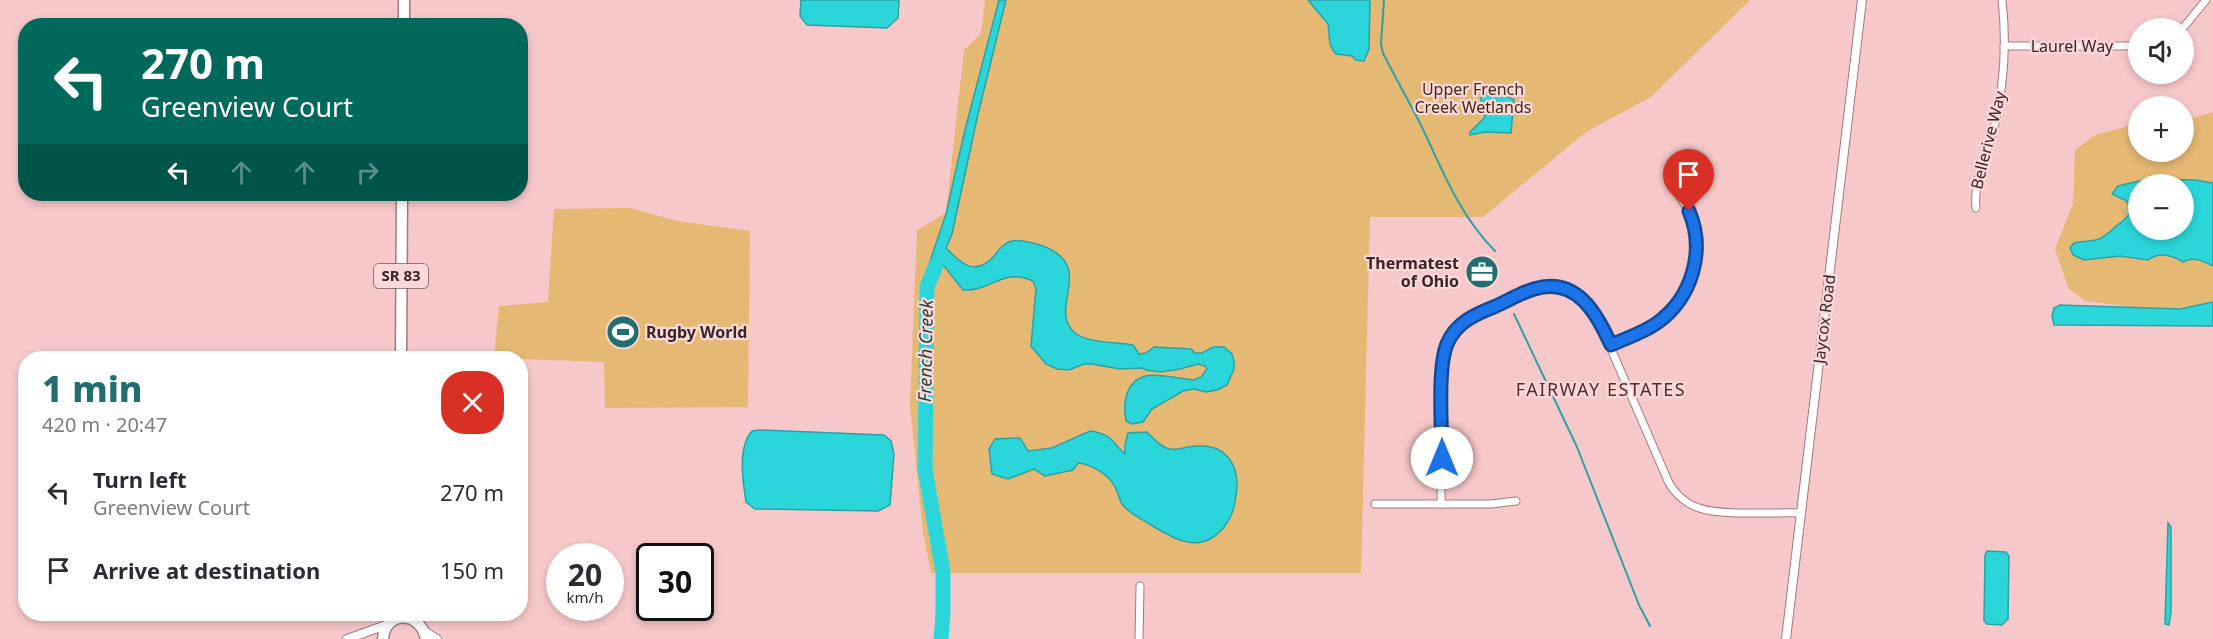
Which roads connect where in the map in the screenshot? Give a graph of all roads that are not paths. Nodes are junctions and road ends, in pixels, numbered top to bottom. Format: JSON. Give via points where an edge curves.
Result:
{"nodes":[{"id":1,"x":404,"y":0,"type":"edge"},
{"id":2,"x":1862,"y":0,"type":"edge"},
{"id":3,"x":2002,"y":0,"type":"edge"},
{"id":4,"x":2206,"y":0,"type":"edge"},
{"id":5,"x":404,"y":18,"type":"edge"},
{"id":6,"x":2191,"y":18,"type":"edge"},
{"id":7,"x":2004,"y":46,"type":"junction"},
{"id":8,"x":2128,"y":46,"type":"edge"},
{"id":9,"x":1669,"y":182,"type":"dead end"},
{"id":10,"x":402,"y":201,"type":"edge"},
{"id":11,"x":1976,"y":208,"type":"dead end"},
{"id":12,"x":1611,"y":345,"type":"junction"},
{"id":13,"x":400,"y":351,"type":"edge"},
{"id":14,"x":1516,"y":501,"type":"dead end"},
{"id":15,"x":1375,"y":504,"type":"dead end"},
{"id":16,"x":1442,"y":504,"type":"junction"},
{"id":17,"x":1801,"y":513,"type":"junction"},
{"id":18,"x":1140,"y":586,"type":"dead end"},
{"id":19,"x":389,"y":621,"type":"edge"},
{"id":20,"x":392,"y":621,"type":"edge"},
{"id":21,"x":412,"y":621,"type":"edge"},
{"id":22,"x":424,"y":632,"type":"edge"},
{"id":23,"x":347,"y":639,"type":"edge"},
{"id":24,"x":383,"y":639,"type":"edge"},
{"id":25,"x":437,"y":639,"type":"edge"},
{"id":26,"x":1139,"y":639,"type":"edge"},
{"id":27,"x":1786,"y":639,"type":"edge"}],
"edges":[{"from":1,"to":5,"type":"main road"},
{"from":2,"to":17,"type":"street","name":"Jaycox Road"},
{"from":3,"to":7,"type":"street","name":"Bellerive Way"},
{"from":4,"to":6,"type":"street"},
{"from":7,"to":8,"type":"street","name":"Laurel Way"},
{"from":7,"to":11,"type":"street","name":"Bellerive Way","via":[[2000,99],[1975,187]]},
{"from":9,"to":12,"type":"street","via":[[1694,225],[1697,246],[1693,274],[1683,296],[1667,315]]},
{"from":10,"to":13,"type":"main road","number":"SR 83"},
{"from":12,"to":16,"type":"street","via":[[1586,302],[1557,288],[1534,289],[1463,322],[1448,342],[1443,359]]},
{"from":12,"to":17,"type":"street","via":[[1668,481],[1682,498],[1695,507],[1713,511]]},
{"from":14,"to":16,"type":"street"},
{"from":15,"to":16,"type":"street"},
{"from":17,"to":27,"type":"street","name":"Jaycox Road"},
{"from":18,"to":26,"type":"street"},
{"from":19,"to":23,"type":"street"},
{"from":20,"to":24,"type":"main road"},
{"from":21,"to":22,"type":"main road"},
{"from":22,"to":25,"type":"street"}]}
